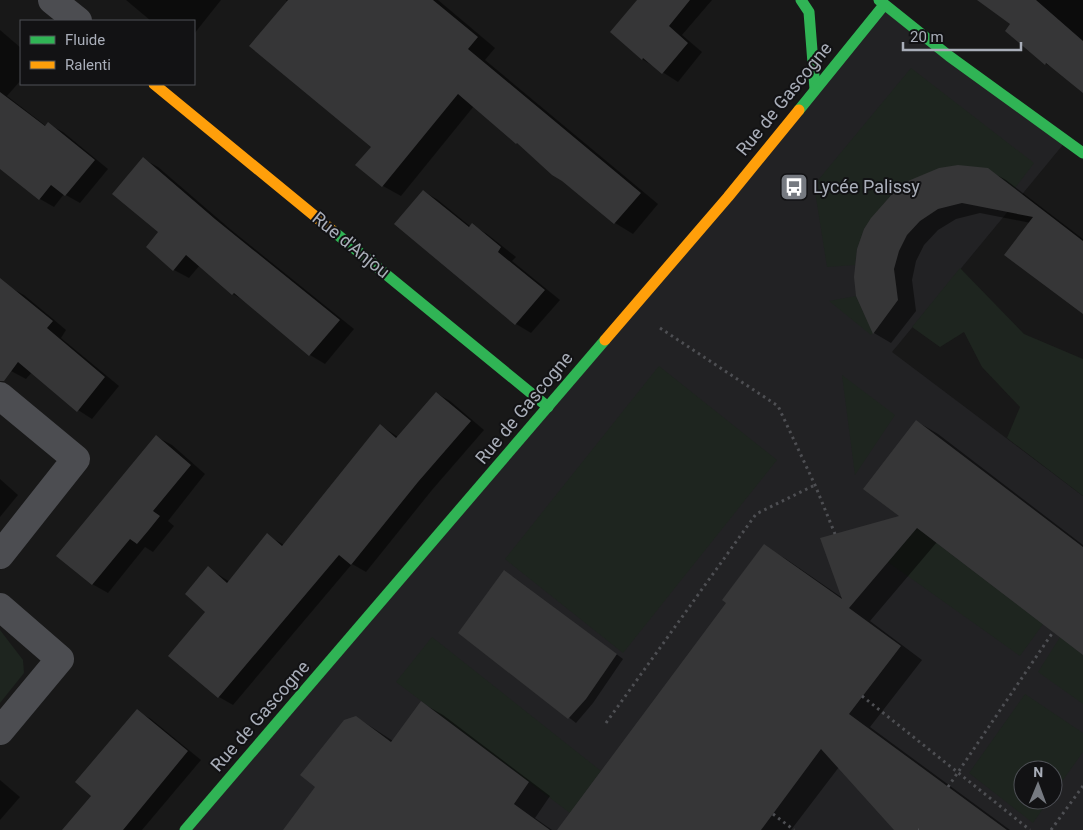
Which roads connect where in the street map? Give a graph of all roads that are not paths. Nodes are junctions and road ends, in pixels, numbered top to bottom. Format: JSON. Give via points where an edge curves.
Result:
{"nodes":[{"id":1,"x":52,"y":0,"type":"edge"},
{"id":2,"x":802,"y":0,"type":"edge"},
{"id":3,"x":881,"y":2,"type":"edge"},
{"id":4,"x":77,"y":20,"type":"edge"},
{"id":5,"x":155,"y":85,"type":"edge"},
{"id":6,"x":815,"y":89,"type":"junction"},
{"id":7,"x":1083,"y":153,"type":"edge"},
{"id":8,"x":0,"y":396,"type":"edge"},
{"id":9,"x":548,"y":407,"type":"junction"},
{"id":10,"x":0,"y":555,"type":"edge"},
{"id":11,"x":0,"y":607,"type":"edge"},
{"id":12,"x":0,"y":731,"type":"edge"},
{"id":13,"x":185,"y":830,"type":"edge"}],
"edges":[{"from":1,"to":4,"type":"street"},
{"from":2,"to":6,"type":"street","via":[[809,12]]},
{"from":3,"to":6,"type":"street","name":"Rue de Gascogne"},
{"from":3,"to":7,"type":"street","via":[[949,56]]},
{"from":5,"to":9,"type":"street","name":"Rue d'Anjou"},
{"from":6,"to":9,"type":"street","name":"Rue de Gascogne","via":[[728,197]]},
{"from":8,"to":10,"type":"street","via":[[76,459]]},
{"from":9,"to":13,"type":"street","name":"Rue de Gascogne"},
{"from":11,"to":12,"type":"street","via":[[60,659]]}]}
